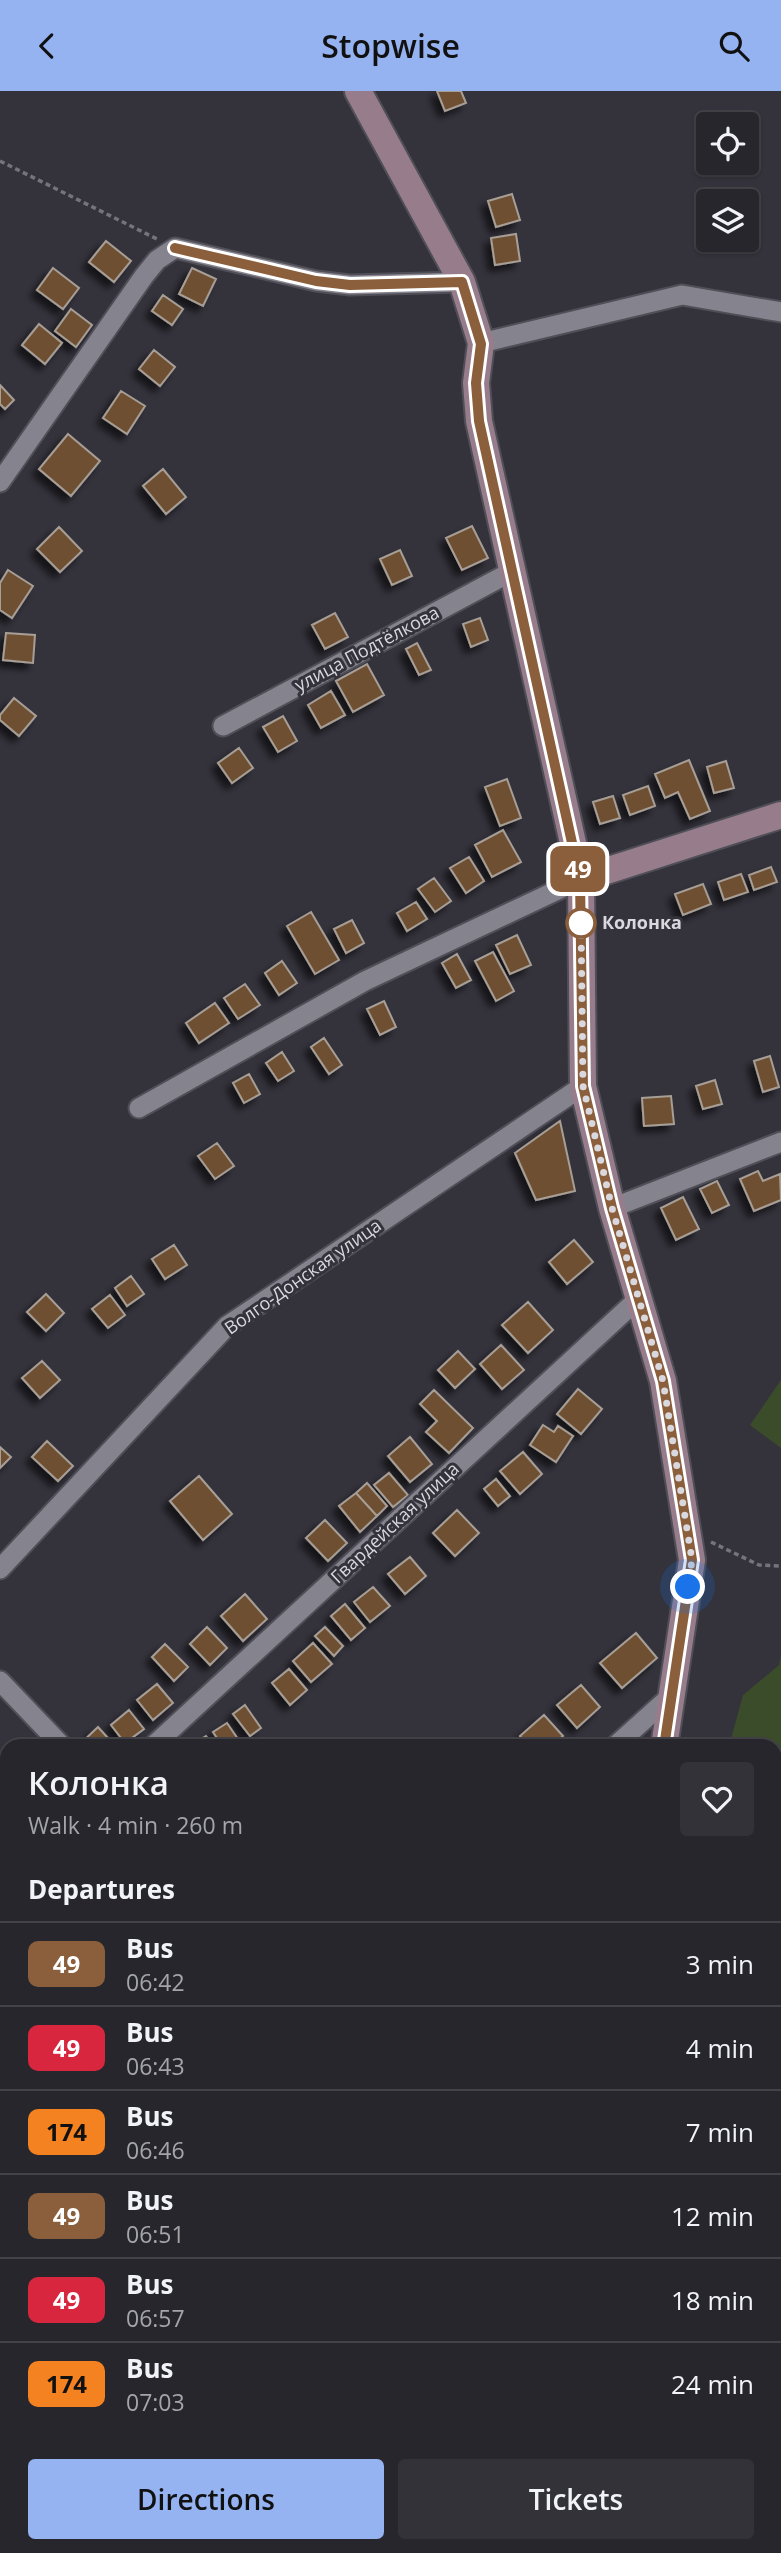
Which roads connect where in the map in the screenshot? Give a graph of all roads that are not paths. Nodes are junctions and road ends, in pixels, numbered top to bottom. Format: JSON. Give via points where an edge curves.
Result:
{"nodes":[{"id":1,"x":358,"y":91,"type":"edge"},
{"id":2,"x":462,"y":282,"type":"junction"},
{"id":3,"x":781,"y":312,"type":"edge"},
{"id":4,"x":481,"y":344,"type":"junction"},
{"id":5,"x":0,"y":482,"type":"edge"},
{"id":6,"x":511,"y":572,"type":"junction"},
{"id":7,"x":223,"y":726,"type":"dead end"},
{"id":8,"x":781,"y":815,"type":"edge"},
{"id":9,"x":580,"y":879,"type":"junction"},
{"id":10,"x":583,"y":1086,"type":"junction"},
{"id":11,"x":139,"y":1108,"type":"dead end"},
{"id":12,"x":781,"y":1142,"type":"edge"},
{"id":13,"x":612,"y":1208,"type":"junction"},
{"id":14,"x":638,"y":1299,"type":"junction"},
{"id":15,"x":0,"y":1569,"type":"edge"},
{"id":16,"x":0,"y":1681,"type":"edge"},
{"id":17,"x":673,"y":1694,"type":"junction"},
{"id":18,"x":54,"y":1739,"type":"edge"},
{"id":19,"x":161,"y":1739,"type":"edge"},
{"id":20,"x":623,"y":1739,"type":"edge"},
{"id":21,"x":665,"y":1739,"type":"edge"}],
"edges":[{"from":1,"to":2,"type":"street"},
{"from":2,"to":4,"type":"street"},
{"from":2,"to":5,"type":"street","via":[[350,285],[316,281],[175,248],[144,276]]},
{"from":3,"to":4,"type":"street","via":[[682,295]]},
{"from":4,"to":6,"type":"street","via":[[476,383],[479,421]]},
{"from":6,"to":7,"type":"street","name":"улица Подтёлкова"},
{"from":6,"to":9,"type":"street"},
{"from":8,"to":9,"type":"street"},
{"from":9,"to":10,"type":"street"},
{"from":9,"to":11,"type":"street","via":[[365,981]]},
{"from":10,"to":13,"type":"street"},
{"from":10,"to":15,"type":"street","name":"Волго-Донская улица","via":[[228,1326]]},
{"from":12,"to":13,"type":"street"},
{"from":13,"to":14,"type":"street"},
{"from":14,"to":17,"type":"street","via":[[663,1381],[692,1560]]},
{"from":14,"to":19,"type":"street","name":"Гвардейская улица"},
{"from":16,"to":18,"type":"street"},
{"from":17,"to":20,"type":"street"},
{"from":17,"to":21,"type":"street"}]}
